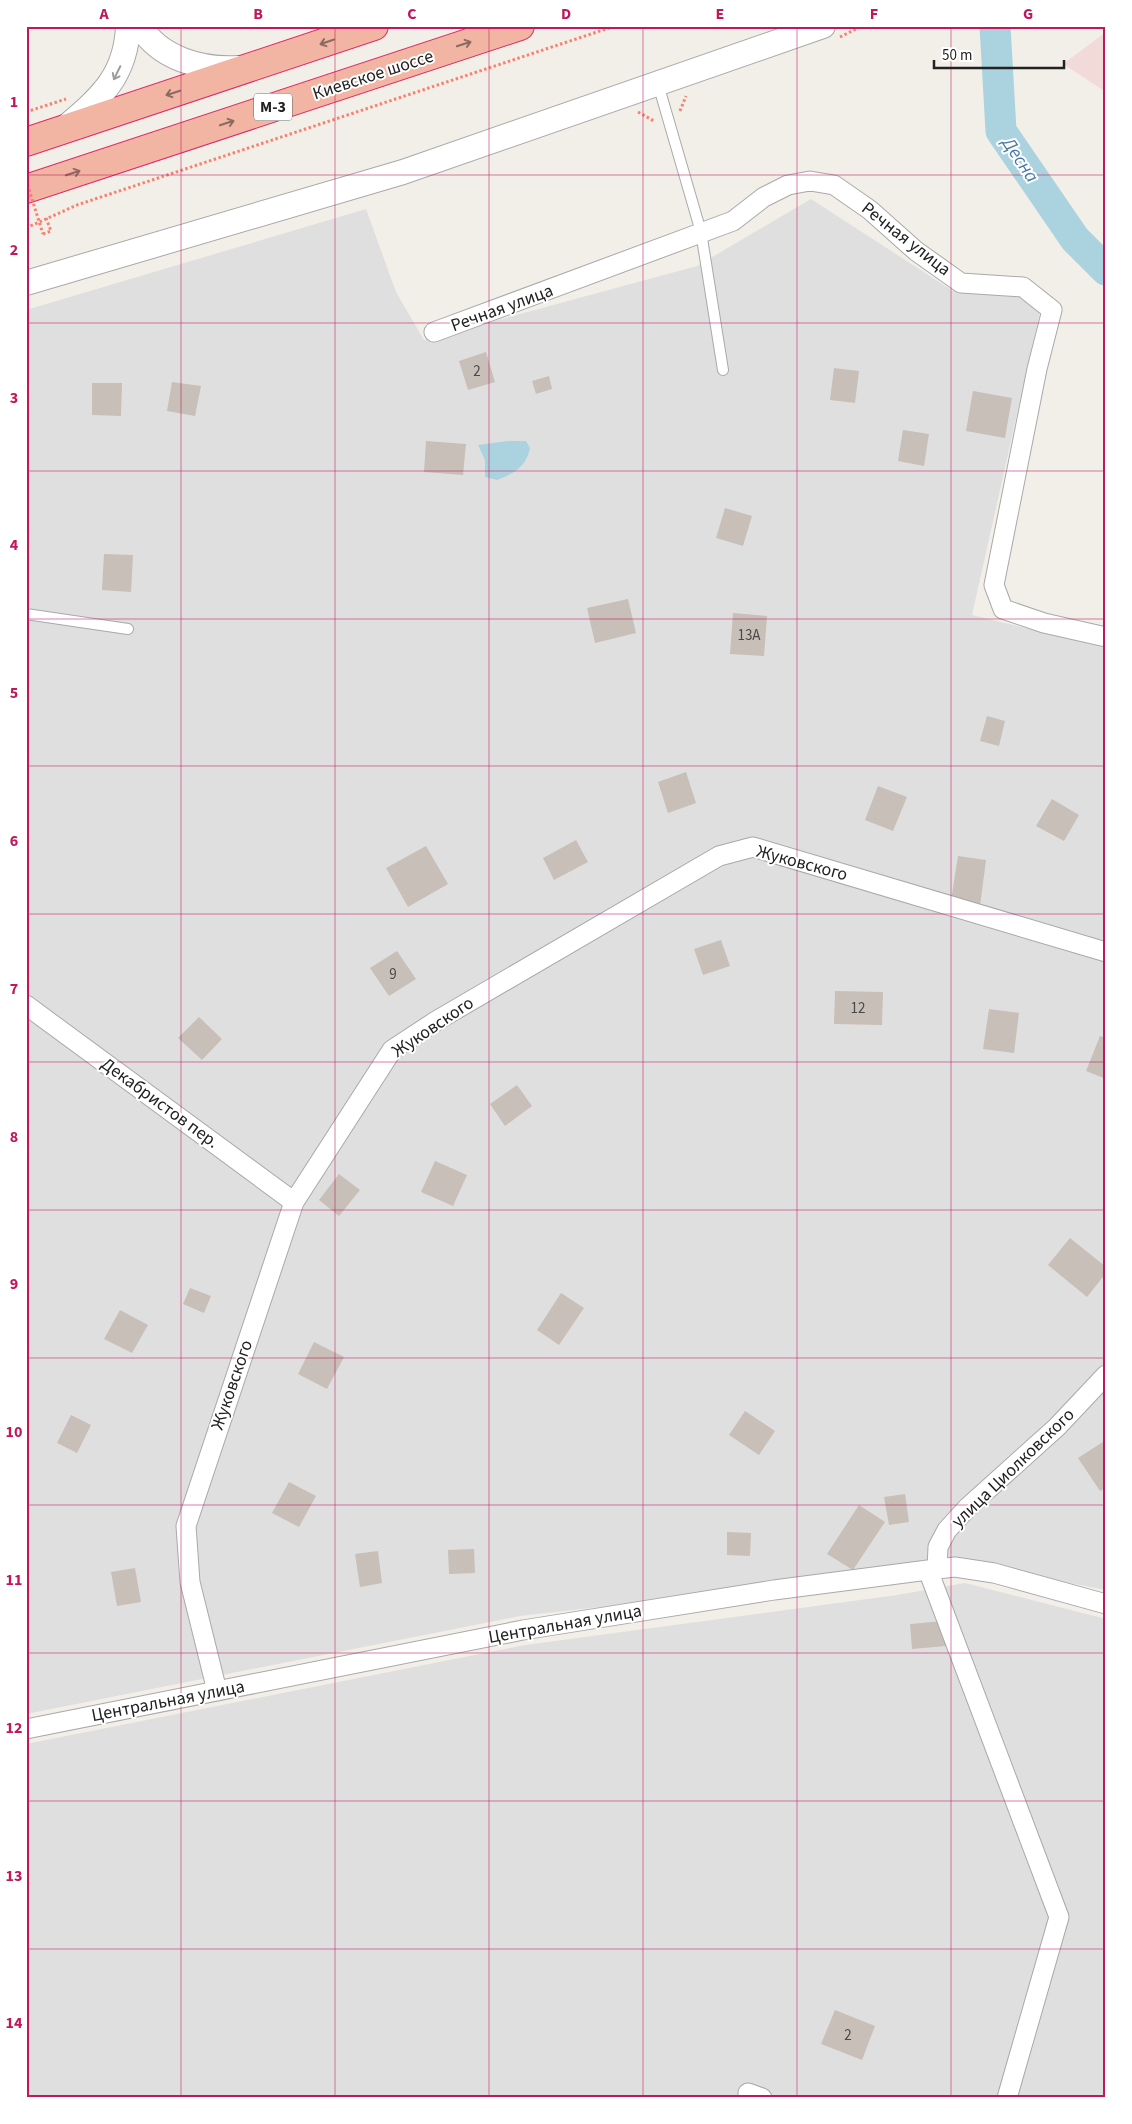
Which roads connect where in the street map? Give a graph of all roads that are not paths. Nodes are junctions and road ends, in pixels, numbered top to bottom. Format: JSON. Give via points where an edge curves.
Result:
{"nodes":[{"id":1,"x":128,"y":26,"type":"edge"},
{"id":2,"x":140,"y":26,"type":"edge"},
{"id":3,"x":374,"y":26,"type":"edge"},
{"id":4,"x":520,"y":26,"type":"edge"},
{"id":5,"x":823,"y":26,"type":"edge"},
{"id":6,"x":249,"y":68,"type":"junction"},
{"id":7,"x":658,"y":84,"type":"junction"},
{"id":8,"x":64,"y":129,"type":"junction"},
{"id":9,"x":26,"y":142,"type":"edge"},
{"id":10,"x":26,"y":189,"type":"edge"},
{"id":11,"x":701,"y":232,"type":"junction"},
{"id":12,"x":26,"y":283,"type":"edge"},
{"id":13,"x":434,"y":332,"type":"dead end"},
{"id":14,"x":723,"y":370,"type":"dead end"},
{"id":15,"x":26,"y":614,"type":"edge"},
{"id":16,"x":128,"y":629,"type":"dead end"},
{"id":17,"x":1106,"y":637,"type":"edge"},
{"id":18,"x":1106,"y":952,"type":"edge"},
{"id":19,"x":26,"y":1005,"type":"edge"},
{"id":20,"x":294,"y":1202,"type":"junction"},
{"id":21,"x":1106,"y":1375,"type":"edge"},
{"id":22,"x":933,"y":1569,"type":"junction"},
{"id":23,"x":1106,"y":1604,"type":"edge"},
{"id":24,"x":218,"y":1691,"type":"junction"},
{"id":25,"x":26,"y":1729,"type":"edge"},
{"id":26,"x":1007,"y":2098,"type":"edge"}],
"edges":[{"from":1,"to":8,"type":"street","one_way":true,"via":[[115,78],[97,100]]},
{"from":2,"to":6,"type":"street","via":[[164,49],[192,64],[220,69]]},
{"from":3,"to":6,"type":"highway","number":"М-3","one_way":true},
{"from":10,"to":4,"type":"highway","name":"Киевское шоссе","number":"М-3","one_way":true},
{"from":5,"to":7,"type":"street"},
{"from":6,"to":8,"type":"highway","number":"М-3","one_way":true},
{"from":7,"to":11,"type":"lane"},
{"from":7,"to":12,"type":"street","via":[[403,172]]},
{"from":8,"to":9,"type":"highway","number":"М-3"},
{"from":11,"to":13,"type":"street","name":"Речная улица"},
{"from":11,"to":14,"type":"lane"},
{"from":11,"to":17,"type":"street","name":"Речная улица","via":[[733,221],[764,197],[788,185],[810,181],[834,185],[961,283],[1022,287],[1052,310],[1037,369],[994,585],[1003,609]]},
{"from":15,"to":16,"type":"lane"},
{"from":18,"to":20,"type":"street","name":"Жуковского","via":[[754,847],[719,856],[392,1050]]},
{"from":19,"to":20,"type":"street","name":"Декабристов пер."},
{"from":20,"to":24,"type":"street","name":"Жуковского","via":[[186,1526],[190,1582]]},
{"from":21,"to":22,"type":"street","name":"улица Циолковского","via":[[1057,1428],[968,1507],[947,1530],[938,1547]]},
{"from":22,"to":23,"type":"street","name":"Центральная улица","via":[[955,1567],[994,1573]]},
{"from":22,"to":24,"type":"street","name":"Центральная улица","via":[[774,1590],[523,1630]]},
{"from":22,"to":26,"type":"street","via":[[1059,1917]]},
{"from":24,"to":25,"type":"street","name":"Центральная улица"}]}
